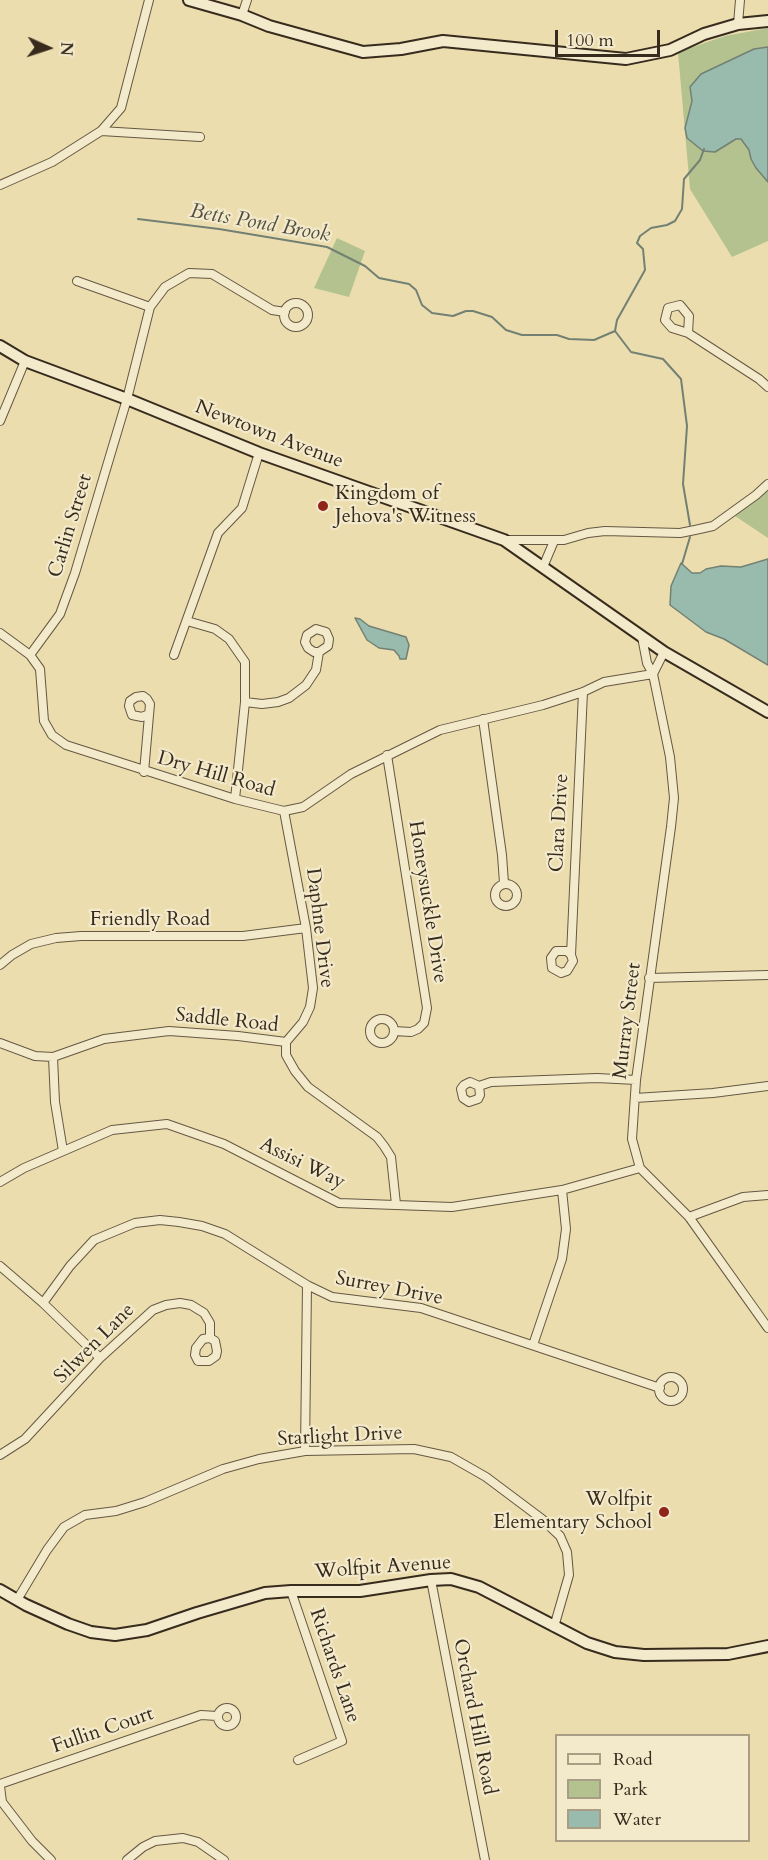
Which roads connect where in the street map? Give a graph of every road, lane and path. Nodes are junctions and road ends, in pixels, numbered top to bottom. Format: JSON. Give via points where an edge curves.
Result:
{"nodes":[{"id":1,"x":149,"y":0,"type":"edge"},
{"id":2,"x":189,"y":0,"type":"edge"},
{"id":3,"x":247,"y":0,"type":"edge"},
{"id":4,"x":740,"y":0,"type":"edge"},
{"id":5,"x":242,"y":15,"type":"junction"},
{"id":6,"x":768,"y":21,"type":"edge"},
{"id":7,"x":738,"y":24,"type":"junction"},
{"id":8,"x":101,"y":131,"type":"junction"},
{"id":9,"x":200,"y":137,"type":"dead end"},
{"id":10,"x":0,"y":185,"type":"edge"},
{"id":11,"x":77,"y":281,"type":"dead end"},
{"id":12,"x":150,"y":307,"type":"junction"},
{"id":13,"x":285,"y":312,"type":"dead end"},
{"id":14,"x":688,"y":333,"type":"dead end"},
{"id":15,"x":0,"y":346,"type":"edge"},
{"id":16,"x":25,"y":361,"type":"junction"},
{"id":17,"x":768,"y":387,"type":"edge"},
{"id":18,"x":127,"y":399,"type":"junction"},
{"id":19,"x":0,"y":421,"type":"edge"},
{"id":20,"x":259,"y":453,"type":"junction"},
{"id":21,"x":768,"y":484,"type":"edge"},
{"id":22,"x":504,"y":540,"type":"junction"},
{"id":23,"x":554,"y":541,"type":"junction"},
{"id":24,"x":543,"y":567,"type":"junction"},
{"id":25,"x":187,"y":621,"type":"junction"},
{"id":26,"x":0,"y":633,"type":"edge"},
{"id":27,"x":642,"y":637,"type":"junction"},
{"id":28,"x":319,"y":652,"type":"dead end"},
{"id":29,"x":664,"y":652,"type":"junction"},
{"id":30,"x":30,"y":655,"type":"junction"},
{"id":31,"x":174,"y":655,"type":"dead end"},
{"id":32,"x":653,"y":674,"type":"junction"},
{"id":33,"x":583,"y":692,"type":"junction"},
{"id":34,"x":245,"y":702,"type":"junction"},
{"id":35,"x":768,"y":712,"type":"edge"},
{"id":36,"x":149,"y":714,"type":"dead end"},
{"id":37,"x":483,"y":719,"type":"junction"},
{"id":38,"x":387,"y":754,"type":"junction"},
{"id":39,"x":144,"y":772,"type":"junction"},
{"id":40,"x":235,"y":800,"type":"junction"},
{"id":41,"x":284,"y":811,"type":"junction"},
{"id":42,"x":504,"y":884,"type":"dead end"},
{"id":43,"x":306,"y":928,"type":"junction"},
{"id":44,"x":571,"y":955,"type":"dead end"},
{"id":45,"x":0,"y":965,"type":"edge"},
{"id":46,"x":768,"y":975,"type":"edge"},
{"id":47,"x":650,"y":978,"type":"junction"},
{"id":48,"x":394,"y":1031,"type":"dead end"},
{"id":49,"x":286,"y":1042,"type":"junction"},
{"id":50,"x":0,"y":1043,"type":"edge"},
{"id":51,"x":53,"y":1058,"type":"junction"},
{"id":52,"x":636,"y":1080,"type":"junction"},
{"id":53,"x":479,"y":1086,"type":"dead end"},
{"id":54,"x":768,"y":1086,"type":"edge"},
{"id":55,"x":635,"y":1098,"type":"junction"},
{"id":56,"x":63,"y":1151,"type":"junction"},
{"id":57,"x":640,"y":1168,"type":"junction"},
{"id":58,"x":0,"y":1182,"type":"edge"},
{"id":59,"x":562,"y":1190,"type":"junction"},
{"id":60,"x":768,"y":1195,"type":"edge"},
{"id":61,"x":396,"y":1204,"type":"junction"},
{"id":62,"x":690,"y":1217,"type":"junction"},
{"id":63,"x":0,"y":1266,"type":"edge"},
{"id":64,"x":308,"y":1285,"type":"junction"},
{"id":65,"x":43,"y":1303,"type":"junction"},
{"id":66,"x":768,"y":1328,"type":"edge"},
{"id":67,"x":210,"y":1338,"type":"dead end"},
{"id":68,"x":533,"y":1345,"type":"junction"},
{"id":69,"x":100,"y":1358,"type":"junction"},
{"id":70,"x":660,"y":1388,"type":"dead end"},
{"id":71,"x":305,"y":1451,"type":"junction"},
{"id":72,"x":0,"y":1455,"type":"edge"},
{"id":73,"x":431,"y":1580,"type":"junction"},
{"id":74,"x":0,"y":1590,"type":"edge"},
{"id":75,"x":291,"y":1591,"type":"junction"},
{"id":76,"x":17,"y":1600,"type":"junction"},
{"id":77,"x":554,"y":1627,"type":"junction"},
{"id":78,"x":768,"y":1646,"type":"edge"},
{"id":79,"x":217,"y":1716,"type":"dead end"},
{"id":80,"x":298,"y":1760,"type":"dead end"},
{"id":81,"x":0,"y":1785,"type":"edge"},
{"id":82,"x":1,"y":1802,"type":"edge"},
{"id":83,"x":51,"y":1860,"type":"edge"},
{"id":84,"x":127,"y":1860,"type":"edge"},
{"id":85,"x":224,"y":1860,"type":"edge"},
{"id":86,"x":485,"y":1860,"type":"edge"}],
"edges":[{"from":1,"to":8,"type":"street","via":[[121,108]]},
{"from":2,"to":5,"type":"street"},
{"from":3,"to":5,"type":"street"},
{"from":4,"to":7,"type":"street"},
{"from":5,"to":7,"type":"street","via":[[363,52],[443,41],[626,59],[670,50]]},
{"from":6,"to":7,"type":"street"},
{"from":8,"to":9,"type":"street"},
{"from":8,"to":10,"type":"street","via":[[52,162]]},
{"from":11,"to":12,"type":"street"},
{"from":12,"to":13,"type":"street","via":[[165,287],[189,273],[212,274],[272,310]]},
{"from":12,"to":18,"type":"street","name":"Carlin Street"},
{"from":14,"to":17,"type":"street"},
{"from":15,"to":16,"type":"street","name":"Newtown Avenue"},
{"from":16,"to":18,"type":"street","name":"Newtown Avenue"},
{"from":16,"to":19,"type":"street"},
{"from":18,"to":20,"type":"street","name":"Newtown Avenue"},
{"from":18,"to":30,"type":"street","name":"Carlin Street","via":[[60,614]]},
{"from":20,"to":22,"type":"street","name":"Newtown Avenue"},
{"from":20,"to":25,"type":"street","via":[[242,508],[218,533]]},
{"from":21,"to":23,"type":"street","via":[[712,526],[680,533],[605,531]]},
{"from":22,"to":23,"type":"street"},
{"from":22,"to":24,"type":"street","name":"Newtown Avenue"},
{"from":23,"to":24,"type":"street"},
{"from":24,"to":27,"type":"street","name":"Newtown Avenue"},
{"from":25,"to":31,"type":"street"},
{"from":25,"to":34,"type":"street","via":[[215,629],[239,652],[244,662]]},
{"from":26,"to":30,"type":"street"},
{"from":27,"to":29,"type":"street","name":"Newtown Avenue"},
{"from":27,"to":32,"type":"street","name":"Murray Street"},
{"from":28,"to":34,"type":"street","via":[[316,670],[297,693],[278,702]]},
{"from":29,"to":32,"type":"street"},
{"from":29,"to":35,"type":"street","name":"Newtown Avenue"},
{"from":30,"to":39,"type":"street","name":"Dry Hill Road","via":[[40,669],[44,721],[52,735],[66,745]]},
{"from":32,"to":33,"type":"street","name":"Dry Hill Road","via":[[604,682]]},
{"from":32,"to":47,"type":"street","name":"Murray Street","via":[[674,798]]},
{"from":33,"to":37,"type":"street","name":"Dry Hill Road"},
{"from":33,"to":44,"type":"street","name":"Clara Drive"},
{"from":34,"to":40,"type":"street"},
{"from":36,"to":39,"type":"street"},
{"from":37,"to":38,"type":"street","name":"Dry Hill Road","via":[[440,730]]},
{"from":37,"to":42,"type":"street"},
{"from":38,"to":41,"type":"street","name":"Dry Hill Road","via":[[303,807]]},
{"from":38,"to":48,"type":"street","name":"Honeysuckle Drive","via":[[427,1008],[424,1023],[418,1029]]},
{"from":39,"to":40,"type":"street","name":"Dry Hill Road"},
{"from":40,"to":41,"type":"street","name":"Dry Hill Road"},
{"from":41,"to":43,"type":"street","name":"Daphne Drive"},
{"from":43,"to":45,"type":"street","name":"Friendly Road","via":[[243,936],[56,938],[31,944]]},
{"from":43,"to":49,"type":"street","name":"Daphne Drive","via":[[313,988],[310,1007]]},
{"from":46,"to":47,"type":"street"},
{"from":47,"to":52,"type":"street","name":"Murray Street"},
{"from":49,"to":51,"type":"street","name":"Saddle Road","via":[[169,1030],[104,1039]]},
{"from":49,"to":61,"type":"street","name":"Saddle Road","via":[[286,1055],[308,1087],[384,1146],[391,1157]]},
{"from":50,"to":51,"type":"street"},
{"from":51,"to":56,"type":"street"},
{"from":52,"to":53,"type":"street","via":[[586,1078],[491,1082]]},
{"from":52,"to":55,"type":"street","name":"Murray Street"},
{"from":54,"to":55,"type":"street"},
{"from":55,"to":57,"type":"street","name":"Murray Street","via":[[632,1139]]},
{"from":56,"to":58,"type":"street","name":"Assisi Way"},
{"from":56,"to":61,"type":"street","name":"Assisi Way","via":[[112,1130],[167,1124],[224,1144],[339,1203]]},
{"from":57,"to":59,"type":"street","name":"Assisi Way"},
{"from":57,"to":62,"type":"street"},
{"from":59,"to":61,"type":"street","name":"Assisi Way","via":[[452,1207]]},
{"from":59,"to":68,"type":"street","via":[[567,1229],[562,1259]]},
{"from":60,"to":62,"type":"street","via":[[743,1197]]},
{"from":62,"to":66,"type":"street"},
{"from":63,"to":65,"type":"street"},
{"from":64,"to":65,"type":"street","name":"Surrey Drive","via":[[225,1234],[160,1220],[135,1223],[94,1240]]},
{"from":64,"to":68,"type":"street","name":"Surrey Drive","via":[[332,1297],[421,1308]]},
{"from":64,"to":71,"type":"street"},
{"from":65,"to":69,"type":"street"},
{"from":67,"to":69,"type":"street","name":"Silwen Lane","via":[[210,1323],[204,1312],[180,1303],[165,1305],[153,1310]]},
{"from":68,"to":70,"type":"street","name":"Surrey Drive"},
{"from":69,"to":72,"type":"street","name":"Silwen Lane","via":[[26,1439]]},
{"from":71,"to":76,"type":"street","name":"Starlight Drive","via":[[224,1469],[145,1502],[75,1519],[47,1550]]},
{"from":71,"to":77,"type":"street","name":"Starlight Drive","via":[[414,1449],[451,1457],[486,1477],[547,1523],[565,1544],[569,1575]]},
{"from":73,"to":75,"type":"street","name":"Wolfpit Avenue","via":[[360,1591]]},
{"from":73,"to":77,"type":"street","name":"Wolfpit Avenue","via":[[451,1579],[473,1585]]},
{"from":73,"to":86,"type":"street","name":"Orchard Hill Road"},
{"from":74,"to":76,"type":"street","name":"Wolfpit Avenue"},
{"from":75,"to":76,"type":"street","name":"Wolfpit Avenue","via":[[255,1595],[123,1635],[83,1630]]},
{"from":75,"to":80,"type":"street","name":"Richards Lane","via":[[342,1741]]},
{"from":77,"to":78,"type":"street","name":"Wolfpit Avenue","via":[[597,1647],[627,1654],[728,1654]]},
{"from":79,"to":81,"type":"street","name":"Fullin Court","via":[[201,1715]]},
{"from":81,"to":82,"type":"street"},
{"from":82,"to":83,"type":"street"},
{"from":84,"to":85,"type":"street","via":[[155,1841],[183,1838],[198,1842]]}]}
